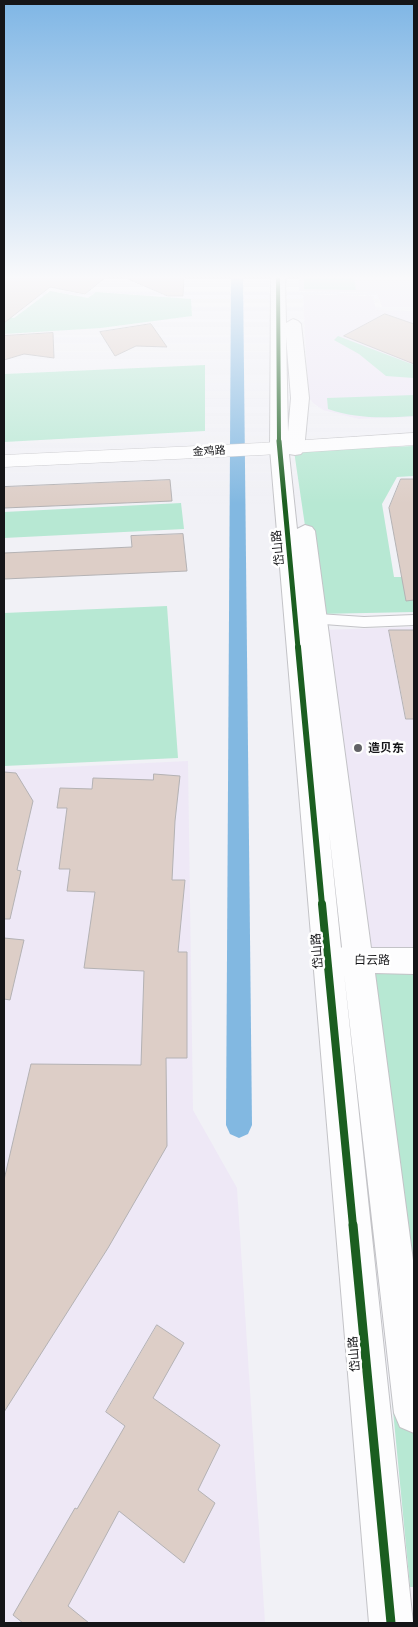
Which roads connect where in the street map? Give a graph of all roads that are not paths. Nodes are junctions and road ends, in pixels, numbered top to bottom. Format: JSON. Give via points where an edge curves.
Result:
{"nodes":[{"id":1,"x":283,"y":353,"type":"edge"},
{"id":2,"x":295,"y":353,"type":"edge"},
{"id":3,"x":414,"y":424,"type":"edge"},
{"id":4,"x":414,"y":439,"type":"edge"},
{"id":5,"x":288,"y":440,"type":"junction"},
{"id":6,"x":176,"y":445,"type":"junction"},
{"id":7,"x":4,"y":448,"type":"edge"},
{"id":8,"x":4,"y":461,"type":"edge"},
{"id":9,"x":306,"y":618,"type":"junction"},
{"id":10,"x":414,"y":620,"type":"edge"},
{"id":11,"x":344,"y":960,"type":"junction"},
{"id":12,"x":414,"y":961,"type":"edge"},
{"id":13,"x":414,"y":1413,"type":"edge"},
{"id":14,"x":391,"y":1623,"type":"edge"}],
"edges":[{"from":1,"to":5,"type":"street","name":"岱山路"},
{"from":2,"to":5,"type":"street","name":"岱山路","via":[[300,398]]},
{"from":3,"to":5,"type":"main road","name":"金鸡路"},
{"from":4,"to":5,"type":"main road","name":"金鸡路"},
{"from":5,"to":6,"type":"main road","name":"金鸡路"},
{"from":5,"to":9,"type":"street","name":"岱山路"},
{"from":6,"to":7,"type":"main road","name":"金鸡路"},
{"from":6,"to":8,"type":"main road","name":"金鸡路"},
{"from":9,"to":10,"type":"street","via":[[364,622]]},
{"from":9,"to":11,"type":"street","name":"岱山路"},
{"from":11,"to":12,"type":"street","name":"白云路"},
{"from":11,"to":13,"type":"street","name":"岱山路"},
{"from":11,"to":14,"type":"street","name":"岱山路"}]}
